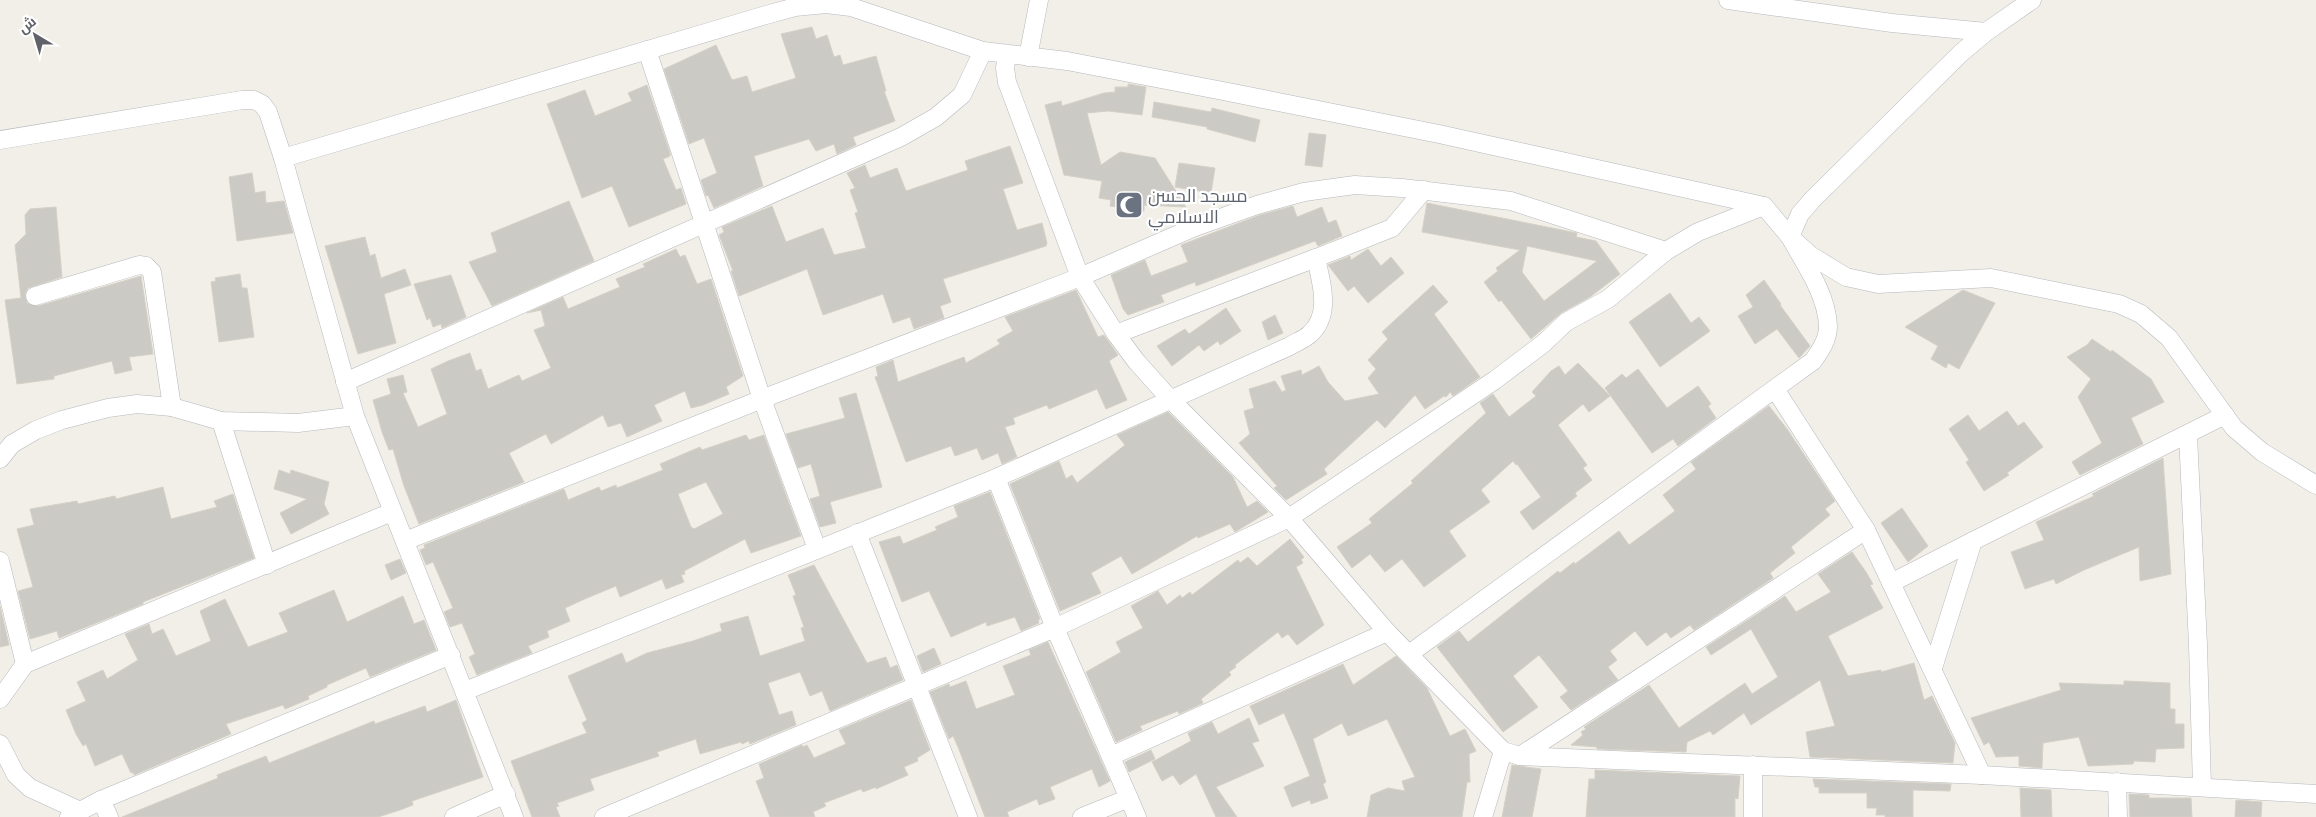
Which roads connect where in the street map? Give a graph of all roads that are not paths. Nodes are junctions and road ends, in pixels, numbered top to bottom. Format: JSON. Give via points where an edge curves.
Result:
{"nodes":[{"id":1,"x":1039,"y":0,"type":"edge"},
{"id":2,"x":1728,"y":0,"type":"edge"},
{"id":3,"x":2032,"y":0,"type":"edge"},
{"id":4,"x":1986,"y":32,"type":"junction"},
{"id":5,"x":647,"y":50,"type":"junction"},
{"id":6,"x":983,"y":50,"type":"junction"},
{"id":7,"x":1007,"y":55,"type":"junction"},
{"id":8,"x":1028,"y":58,"type":"junction"},
{"id":9,"x":0,"y":140,"type":"edge"},
{"id":10,"x":283,"y":158,"type":"junction"},
{"id":11,"x":1424,"y":190,"type":"junction"},
{"id":12,"x":1764,"y":206,"type":"junction"},
{"id":13,"x":704,"y":224,"type":"junction"},
{"id":14,"x":1790,"y":237,"type":"junction"},
{"id":15,"x":1666,"y":251,"type":"junction"},
{"id":16,"x":1316,"y":258,"type":"junction"},
{"id":17,"x":1080,"y":277,"type":"junction"},
{"id":18,"x":35,"y":296,"type":"dead end"},
{"id":19,"x":1116,"y":334,"type":"junction"},
{"id":20,"x":345,"y":382,"type":"junction"},
{"id":21,"x":1775,"y":389,"type":"junction"},
{"id":22,"x":762,"y":399,"type":"junction"},
{"id":23,"x":1170,"y":399,"type":"junction"},
{"id":24,"x":172,"y":406,"type":"junction"},
{"id":25,"x":2225,"y":415,"type":"junction"},
{"id":26,"x":355,"y":416,"type":"junction"},
{"id":27,"x":221,"y":421,"type":"junction"},
{"id":28,"x":2188,"y":435,"type":"junction"},
{"id":29,"x":0,"y":459,"type":"edge"},
{"id":30,"x":996,"y":478,"type":"junction"},
{"id":31,"x":2316,"y":485,"type":"edge"},
{"id":32,"x":392,"y":512,"type":"junction"},
{"id":33,"x":1289,"y":518,"type":"junction"},
{"id":34,"x":1866,"y":530,"type":"junction"},
{"id":35,"x":857,"y":533,"type":"junction"},
{"id":36,"x":405,"y":541,"type":"junction"},
{"id":37,"x":1973,"y":541,"type":"junction"},
{"id":38,"x":817,"y":549,"type":"junction"},
{"id":39,"x":0,"y":561,"type":"edge"},
{"id":40,"x":267,"y":565,"type":"junction"},
{"id":41,"x":1891,"y":583,"type":"junction"},
{"id":42,"x":1055,"y":628,"type":"junction"},
{"id":43,"x":1387,"y":632,"type":"junction"},
{"id":44,"x":1408,"y":654,"type":"junction"},
{"id":45,"x":451,"y":655,"type":"junction"},
{"id":46,"x":25,"y":664,"type":"junction"},
{"id":47,"x":1932,"y":668,"type":"junction"},
{"id":48,"x":916,"y":686,"type":"junction"},
{"id":49,"x":465,"y":691,"type":"junction"},
{"id":50,"x":0,"y":699,"type":"edge"},
{"id":51,"x":0,"y":744,"type":"edge"},
{"id":52,"x":1512,"y":754,"type":"junction"},
{"id":53,"x":1111,"y":756,"type":"junction"},
{"id":54,"x":1753,"y":765,"type":"junction"},
{"id":55,"x":1982,"y":775,"type":"junction"},
{"id":56,"x":2117,"y":782,"type":"junction"},
{"id":57,"x":2202,"y":788,"type":"junction"},
{"id":58,"x":506,"y":794,"type":"junction"},
{"id":59,"x":2316,"y":794,"type":"edge"},
{"id":60,"x":1130,"y":798,"type":"junction"},
{"id":61,"x":101,"y":800,"type":"junction"},
{"id":62,"x":74,"y":814,"type":"edge"},
{"id":63,"x":109,"y":817,"type":"edge"},
{"id":64,"x":454,"y":817,"type":"edge"},
{"id":65,"x":514,"y":817,"type":"edge"},
{"id":66,"x":604,"y":817,"type":"edge"},
{"id":67,"x":968,"y":817,"type":"edge"},
{"id":68,"x":1082,"y":817,"type":"edge"},
{"id":69,"x":1137,"y":817,"type":"edge"},
{"id":70,"x":1483,"y":817,"type":"edge"},
{"id":71,"x":1752,"y":817,"type":"edge"},
{"id":72,"x":2118,"y":817,"type":"edge"}],
"edges":[{"from":1,"to":8,"type":"street"},
{"from":2,"to":4,"type":"street","via":[[1892,24]]},
{"from":3,"to":4,"type":"street"},
{"from":4,"to":14,"type":"street","via":[[1812,199],[1800,214]]},
{"from":5,"to":6,"type":"street","via":[[795,7],[826,4],[852,7]]},
{"from":5,"to":10,"type":"street"},
{"from":5,"to":13,"type":"street"},
{"from":6,"to":7,"type":"street"},
{"from":6,"to":13,"type":"street","via":[[962,95],[936,117],[901,137]]},
{"from":7,"to":8,"type":"street"},
{"from":7,"to":17,"type":"street","via":[[1008,82]]},
{"from":8,"to":12,"type":"street","via":[[1067,61],[1143,75],[1439,134]]},
{"from":9,"to":10,"type":"street","via":[[254,100],[268,112]]},
{"from":10,"to":20,"type":"street"},
{"from":11,"to":15,"type":"street","via":[[1511,201]]},
{"from":11,"to":16,"type":"street","via":[[1392,228]]},
{"from":11,"to":17,"type":"street","via":[[1355,185],[1294,195],[1195,227]]},
{"from":12,"to":14,"type":"street"},
{"from":12,"to":15,"type":"street","via":[[1698,232]]},
{"from":13,"to":20,"type":"street"},
{"from":13,"to":22,"type":"street"},
{"from":14,"to":21,"type":"street","via":[[1823,303],[1828,327],[1823,348],[1813,362]]},
{"from":14,"to":25,"type":"street","via":[[1825,266],[1846,277],[1878,284],[1991,278],[2119,304],[2141,314],[2162,330]]},
{"from":15,"to":33,"type":"street","via":[[1608,299],[1566,322],[1495,380]]},
{"from":16,"to":19,"type":"street"},
{"from":16,"to":23,"type":"street","via":[[1324,304],[1321,318],[1311,334]]},
{"from":17,"to":19,"type":"street"},
{"from":17,"to":22,"type":"street"},
{"from":18,"to":24,"type":"street","via":[[146,266],[152,272]]},
{"from":19,"to":23,"type":"street"},
{"from":20,"to":26,"type":"street"},
{"from":21,"to":34,"type":"street"},
{"from":21,"to":44,"type":"street"},
{"from":22,"to":36,"type":"street"},
{"from":22,"to":38,"type":"street"},
{"from":23,"to":30,"type":"street"},
{"from":23,"to":33,"type":"street"},
{"from":24,"to":27,"type":"street"},
{"from":24,"to":29,"type":"street","via":[[137,404],[62,420],[12,444]]},
{"from":25,"to":28,"type":"street"},
{"from":25,"to":31,"type":"street","via":[[2234,428],[2262,452]]},
{"from":26,"to":27,"type":"street","via":[[298,423]]},
{"from":26,"to":32,"type":"street"},
{"from":27,"to":40,"type":"street"},
{"from":28,"to":37,"type":"street"},
{"from":28,"to":57,"type":"street"},
{"from":30,"to":35,"type":"street"},
{"from":30,"to":42,"type":"street"},
{"from":32,"to":36,"type":"street"},
{"from":32,"to":40,"type":"street"},
{"from":33,"to":42,"type":"street"},
{"from":33,"to":43,"type":"street"},
{"from":34,"to":41,"type":"street"},
{"from":34,"to":52,"type":"street"},
{"from":35,"to":38,"type":"street"},
{"from":35,"to":48,"type":"street"},
{"from":36,"to":45,"type":"street"},
{"from":37,"to":41,"type":"street"},
{"from":37,"to":47,"type":"street"},
{"from":38,"to":49,"type":"street"},
{"from":39,"to":46,"type":"street"},
{"from":40,"to":46,"type":"street"},
{"from":41,"to":47,"type":"street"},
{"from":42,"to":48,"type":"street"},
{"from":42,"to":53,"type":"street"},
{"from":43,"to":44,"type":"street"},
{"from":43,"to":53,"type":"street"},
{"from":44,"to":52,"type":"street"},
{"from":45,"to":49,"type":"street"},
{"from":45,"to":61,"type":"street"},
{"from":46,"to":50,"type":"street"},
{"from":47,"to":55,"type":"street"},
{"from":48,"to":66,"type":"street"},
{"from":48,"to":67,"type":"street"},
{"from":49,"to":58,"type":"street"},
{"from":51,"to":62,"type":"street","via":[[16,775],[30,788]]},
{"from":52,"to":54,"type":"street"},
{"from":52,"to":70,"type":"street"},
{"from":53,"to":60,"type":"street"},
{"from":54,"to":55,"type":"street"},
{"from":54,"to":71,"type":"street"},
{"from":55,"to":56,"type":"street"},
{"from":56,"to":57,"type":"street"},
{"from":56,"to":72,"type":"street"},
{"from":57,"to":59,"type":"street"},
{"from":58,"to":64,"type":"street"},
{"from":58,"to":65,"type":"street"},
{"from":60,"to":68,"type":"street"},
{"from":60,"to":69,"type":"street"},
{"from":61,"to":62,"type":"street"},
{"from":61,"to":63,"type":"street"}]}
